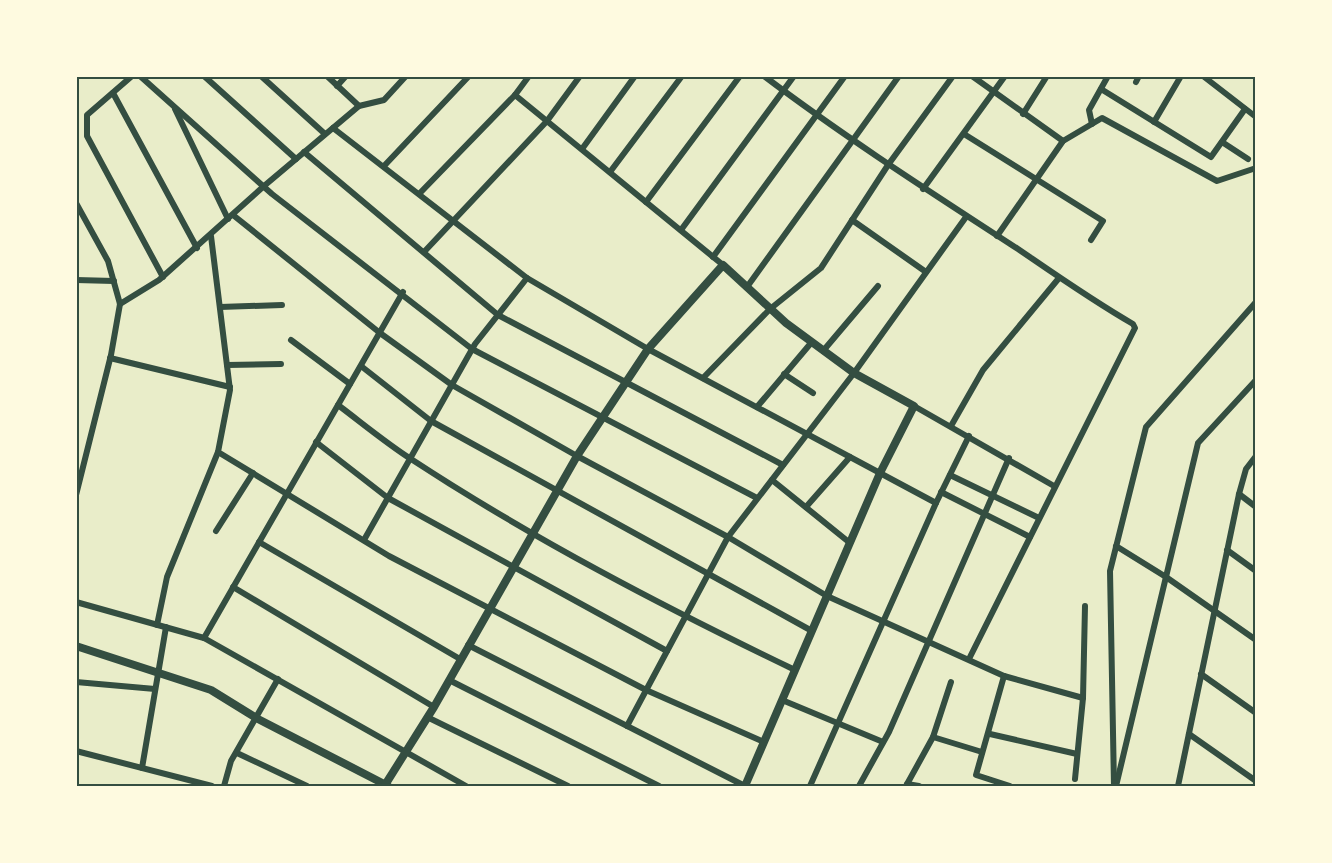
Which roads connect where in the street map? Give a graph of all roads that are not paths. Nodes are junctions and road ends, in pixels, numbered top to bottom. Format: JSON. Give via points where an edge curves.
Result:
{"nodes":[{"id":1,"x":132,"y":76,"type":"edge"},
{"id":2,"x":140,"y":76,"type":"edge"},
{"id":3,"x":204,"y":76,"type":"edge"},
{"id":4,"x":261,"y":76,"type":"edge"},
{"id":5,"x":327,"y":76,"type":"edge"},
{"id":6,"x":346,"y":76,"type":"edge"},
{"id":7,"x":406,"y":76,"type":"edge"},
{"id":8,"x":469,"y":76,"type":"edge"},
{"id":9,"x":529,"y":76,"type":"edge"},
{"id":10,"x":580,"y":76,"type":"edge"},
{"id":11,"x":635,"y":76,"type":"edge"},
{"id":12,"x":682,"y":76,"type":"edge"},
{"id":13,"x":740,"y":76,"type":"edge"},
{"id":14,"x":764,"y":76,"type":"edge"},
{"id":15,"x":794,"y":76,"type":"edge"},
{"id":16,"x":845,"y":76,"type":"edge"},
{"id":17,"x":899,"y":76,"type":"edge"},
{"id":18,"x":953,"y":76,"type":"edge"},
{"id":19,"x":972,"y":76,"type":"edge"},
{"id":20,"x":1005,"y":76,"type":"edge"},
{"id":21,"x":1047,"y":76,"type":"edge"},
{"id":22,"x":1108,"y":76,"type":"edge"},
{"id":23,"x":1181,"y":76,"type":"edge"},
{"id":24,"x":1203,"y":76,"type":"edge"},
{"id":25,"x":337,"y":86,"type":"junction"},
{"id":26,"x":1101,"y":89,"type":"junction"},
{"id":27,"x":784,"y":91,"type":"junction"},
{"id":28,"x":113,"y":93,"type":"junction"},
{"id":29,"x":992,"y":93,"type":"junction"},
{"id":30,"x":515,"y":95,"type":"junction"},
{"id":31,"x":173,"y":106,"type":"junction"},
{"id":32,"x":359,"y":106,"type":"junction"},
{"id":33,"x":1245,"y":109,"type":"junction"},
{"id":34,"x":1023,"y":114,"type":"junction"},
{"id":35,"x":817,"y":116,"type":"junction"},
{"id":36,"x":1256,"y":117,"type":"edge"},
{"id":37,"x":547,"y":121,"type":"junction"},
{"id":38,"x":1154,"y":122,"type":"junction"},
{"id":39,"x":1092,"y":124,"type":"junction"},
{"id":40,"x":333,"y":128,"type":"junction"},
{"id":41,"x":325,"y":134,"type":"junction"},
{"id":42,"x":964,"y":134,"type":"junction"},
{"id":43,"x":852,"y":140,"type":"junction"},
{"id":44,"x":1063,"y":141,"type":"junction"},
{"id":45,"x":1222,"y":142,"type":"junction"},
{"id":46,"x":582,"y":149,"type":"junction"},
{"id":47,"x":304,"y":152,"type":"junction"},
{"id":48,"x":296,"y":159,"type":"junction"},
{"id":49,"x":1248,"y":159,"type":"dead end"},
{"id":50,"x":888,"y":165,"type":"junction"},
{"id":51,"x":384,"y":166,"type":"junction"},
{"id":52,"x":1256,"y":168,"type":"edge"},
{"id":53,"x":610,"y":172,"type":"junction"},
{"id":54,"x":1038,"y":178,"type":"junction"},
{"id":55,"x":264,"y":186,"type":"junction"},
{"id":56,"x":923,"y":189,"type":"junction"},
{"id":57,"x":420,"y":193,"type":"junction"},
{"id":58,"x":646,"y":202,"type":"junction"},
{"id":59,"x":76,"y":203,"type":"edge"},
{"id":60,"x":231,"y":217,"type":"junction"},
{"id":61,"x":966,"y":217,"type":"junction"},
{"id":62,"x":453,"y":219,"type":"junction"},
{"id":63,"x":852,"y":220,"type":"junction"},
{"id":64,"x":681,"y":230,"type":"junction"},
{"id":65,"x":211,"y":236,"type":"junction"},
{"id":66,"x":997,"y":236,"type":"junction"},
{"id":67,"x":1091,"y":240,"type":"dead end"},
{"id":68,"x":196,"y":248,"type":"junction"},
{"id":69,"x":423,"y":252,"type":"junction"},
{"id":70,"x":713,"y":257,"type":"junction"},
{"id":71,"x":723,"y":265,"type":"junction"},
{"id":72,"x":926,"y":272,"type":"junction"},
{"id":73,"x":163,"y":277,"type":"junction"},
{"id":74,"x":527,"y":278,"type":"junction"},
{"id":75,"x":1059,"y":278,"type":"junction"},
{"id":76,"x":76,"y":280,"type":"edge"},
{"id":77,"x":114,"y":281,"type":"junction"},
{"id":78,"x":878,"y":286,"type":"dead end"},
{"id":79,"x":747,"y":287,"type":"junction"},
{"id":80,"x":403,"y":292,"type":"junction"},
{"id":81,"x":120,"y":304,"type":"junction"},
{"id":82,"x":282,"y":305,"type":"dead end"},
{"id":83,"x":220,"y":307,"type":"junction"},
{"id":84,"x":1254,"y":307,"type":"edge"},
{"id":85,"x":771,"y":309,"type":"junction"},
{"id":86,"x":498,"y":315,"type":"junction"},
{"id":87,"x":380,"y":333,"type":"junction"},
{"id":88,"x":291,"y":340,"type":"dead end"},
{"id":89,"x":811,"y":342,"type":"junction"},
{"id":90,"x":472,"y":349,"type":"junction"},
{"id":91,"x":648,"y":349,"type":"junction"},
{"id":92,"x":824,"y":351,"type":"junction"},
{"id":93,"x":110,"y":358,"type":"junction"},
{"id":94,"x":227,"y":364,"type":"junction"},
{"id":95,"x":281,"y":364,"type":"dead end"},
{"id":96,"x":361,"y":366,"type":"junction"},
{"id":97,"x":854,"y":373,"type":"junction"},
{"id":98,"x":784,"y":374,"type":"junction"},
{"id":99,"x":703,"y":378,"type":"junction"},
{"id":100,"x":1256,"y":380,"type":"edge"},
{"id":101,"x":626,"y":382,"type":"junction"},
{"id":102,"x":350,"y":384,"type":"junction"},
{"id":103,"x":452,"y":385,"type":"junction"},
{"id":104,"x":230,"y":387,"type":"junction"},
{"id":105,"x":813,"y":393,"type":"dead end"},
{"id":106,"x":338,"y":405,"type":"junction"},
{"id":107,"x":914,"y":406,"type":"junction"},
{"id":108,"x":757,"y":408,"type":"junction"},
{"id":109,"x":602,"y":419,"type":"junction"},
{"id":110,"x":431,"y":421,"type":"junction"},
{"id":111,"x":951,"y":426,"type":"junction"},
{"id":112,"x":807,"y":434,"type":"junction"},
{"id":113,"x":969,"y":436,"type":"junction"},
{"id":114,"x":316,"y":442,"type":"junction"},
{"id":115,"x":218,"y":452,"type":"junction"},
{"id":116,"x":577,"y":456,"type":"junction"},
{"id":117,"x":1256,"y":456,"type":"edge"},
{"id":118,"x":850,"y":457,"type":"junction"},
{"id":119,"x":1009,"y":458,"type":"junction"},
{"id":120,"x":410,"y":459,"type":"junction"},
{"id":121,"x":783,"y":465,"type":"junction"},
{"id":122,"x":253,"y":473,"type":"junction"},
{"id":123,"x":880,"y":473,"type":"junction"},
{"id":124,"x":950,"y":475,"type":"junction"},
{"id":125,"x":771,"y":480,"type":"junction"},
{"id":126,"x":1054,"y":486,"type":"junction"},
{"id":127,"x":557,"y":490,"type":"junction"},
{"id":128,"x":941,"y":492,"type":"junction"},
{"id":129,"x":287,"y":493,"type":"junction"},
{"id":130,"x":1239,"y":494,"type":"junction"},
{"id":131,"x":76,"y":495,"type":"edge"},
{"id":132,"x":993,"y":495,"type":"junction"},
{"id":133,"x":388,"y":498,"type":"junction"},
{"id":134,"x":757,"y":498,"type":"junction"},
{"id":135,"x":936,"y":503,"type":"junction"},
{"id":136,"x":806,"y":507,"type":"junction"},
{"id":137,"x":1256,"y":507,"type":"edge"},
{"id":138,"x":985,"y":513,"type":"junction"},
{"id":139,"x":1039,"y":518,"type":"junction"},
{"id":140,"x":216,"y":531,"type":"dead end"},
{"id":141,"x":533,"y":532,"type":"junction"},
{"id":142,"x":728,"y":537,"type":"junction"},
{"id":143,"x":1030,"y":537,"type":"junction"},
{"id":144,"x":364,"y":540,"type":"junction"},
{"id":145,"x":259,"y":542,"type":"junction"},
{"id":146,"x":850,"y":543,"type":"junction"},
{"id":147,"x":1116,"y":546,"type":"junction"},
{"id":148,"x":1227,"y":550,"type":"junction"},
{"id":149,"x":513,"y":566,"type":"junction"},
{"id":150,"x":1256,"y":571,"type":"edge"},
{"id":151,"x":707,"y":576,"type":"junction"},
{"id":152,"x":1166,"y":577,"type":"junction"},
{"id":153,"x":233,"y":587,"type":"junction"},
{"id":154,"x":827,"y":596,"type":"junction"},
{"id":155,"x":76,"y":602,"type":"edge"},
{"id":156,"x":490,"y":606,"type":"junction"},
{"id":157,"x":1085,"y":606,"type":"dead end"},
{"id":158,"x":1215,"y":610,"type":"junction"},
{"id":159,"x":685,"y":618,"type":"junction"},
{"id":160,"x":883,"y":621,"type":"junction"},
{"id":161,"x":157,"y":625,"type":"junction"},
{"id":162,"x":166,"y":627,"type":"junction"},
{"id":163,"x":812,"y":631,"type":"junction"},
{"id":164,"x":204,"y":638,"type":"junction"},
{"id":165,"x":1256,"y":640,"type":"edge"},
{"id":166,"x":928,"y":641,"type":"junction"},
{"id":167,"x":468,"y":645,"type":"junction"},
{"id":168,"x":76,"y":646,"type":"edge"},
{"id":169,"x":667,"y":651,"type":"junction"},
{"id":170,"x":460,"y":659,"type":"junction"},
{"id":171,"x":969,"y":659,"type":"junction"},
{"id":172,"x":795,"y":670,"type":"junction"},
{"id":173,"x":158,"y":671,"type":"junction"},
{"id":174,"x":1201,"y":674,"type":"junction"},
{"id":175,"x":1004,"y":676,"type":"junction"},
{"id":176,"x":278,"y":680,"type":"junction"},
{"id":177,"x":449,"y":680,"type":"junction"},
{"id":178,"x":76,"y":682,"type":"edge"},
{"id":179,"x":951,"y":682,"type":"dead end"},
{"id":180,"x":155,"y":689,"type":"junction"},
{"id":181,"x":646,"y":690,"type":"junction"},
{"id":182,"x":1083,"y":698,"type":"junction"},
{"id":183,"x":782,"y":700,"type":"junction"},
{"id":184,"x":434,"y":706,"type":"junction"},
{"id":185,"x":1256,"y":713,"type":"edge"},
{"id":186,"x":427,"y":717,"type":"junction"},
{"id":187,"x":258,"y":719,"type":"junction"},
{"id":188,"x":838,"y":723,"type":"junction"},
{"id":189,"x":627,"y":726,"type":"junction"},
{"id":190,"x":990,"y":734,"type":"junction"},
{"id":191,"x":1189,"y":734,"type":"junction"},
{"id":192,"x":933,"y":737,"type":"junction"},
{"id":193,"x":764,"y":742,"type":"junction"},
{"id":194,"x":883,"y":742,"type":"junction"},
{"id":195,"x":76,"y":751,"type":"edge"},
{"id":196,"x":406,"y":752,"type":"junction"},
{"id":197,"x":982,"y":752,"type":"junction"},
{"id":198,"x":237,"y":753,"type":"junction"},
{"id":199,"x":1077,"y":754,"type":"junction"},
{"id":200,"x":142,"y":768,"type":"junction"},
{"id":201,"x":1075,"y":779,"type":"dead end"},
{"id":202,"x":1256,"y":781,"type":"edge"},
{"id":203,"x":906,"y":785,"type":"edge"},
{"id":204,"x":1000,"y":785,"type":"edge"},
{"id":205,"x":212,"y":786,"type":"edge"},
{"id":206,"x":224,"y":786,"type":"edge"},
{"id":207,"x":307,"y":786,"type":"edge"},
{"id":208,"x":385,"y":786,"type":"edge"},
{"id":209,"x":466,"y":786,"type":"edge"},
{"id":210,"x":568,"y":786,"type":"edge"},
{"id":211,"x":659,"y":786,"type":"edge"},
{"id":212,"x":745,"y":786,"type":"edge"},
{"id":213,"x":810,"y":786,"type":"edge"},
{"id":214,"x":859,"y":786,"type":"edge"},
{"id":215,"x":919,"y":786,"type":"edge"},
{"id":216,"x":1010,"y":786,"type":"edge"},
{"id":217,"x":1115,"y":786,"type":"edge"},
{"id":218,"x":1178,"y":786,"type":"edge"}],
"edges":[{"from":1,"to":28,"type":"street"},
{"from":2,"to":31,"type":"street"},
{"from":3,"to":48,"type":"street"},
{"from":4,"to":41,"type":"street"},
{"from":5,"to":25,"type":"street"},
{"from":6,"to":25,"type":"street"},
{"from":7,"to":32,"type":"street","via":[[384,100]]},
{"from":8,"to":51,"type":"street"},
{"from":9,"to":30,"type":"street"},
{"from":10,"to":37,"type":"street"},
{"from":11,"to":46,"type":"street"},
{"from":12,"to":53,"type":"street"},
{"from":13,"to":58,"type":"street"},
{"from":14,"to":27,"type":"street"},
{"from":15,"to":27,"type":"street"},
{"from":16,"to":35,"type":"street"},
{"from":17,"to":43,"type":"street"},
{"from":18,"to":50,"type":"street"},
{"from":19,"to":29,"type":"street"},
{"from":20,"to":29,"type":"street"},
{"from":21,"to":34,"type":"street"},
{"from":22,"to":26,"type":"street"},
{"from":23,"to":38,"type":"street"},
{"from":24,"to":33,"type":"street"},
{"from":25,"to":32,"type":"street"},
{"from":26,"to":38,"type":"street"},
{"from":26,"to":39,"type":"street","via":[[1089,110]]},
{"from":27,"to":35,"type":"street"},
{"from":27,"to":64,"type":"street"},
{"from":28,"to":68,"type":"street"},
{"from":28,"to":73,"type":"street","via":[[87,115],[87,136]]},
{"from":29,"to":34,"type":"street"},
{"from":29,"to":42,"type":"street"},
{"from":30,"to":37,"type":"street"},
{"from":30,"to":57,"type":"street"},
{"from":31,"to":55,"type":"street"},
{"from":31,"to":60,"type":"street"},
{"from":32,"to":40,"type":"street"},
{"from":33,"to":36,"type":"street"},
{"from":33,"to":45,"type":"street"},
{"from":34,"to":44,"type":"street"},
{"from":35,"to":43,"type":"street"},
{"from":35,"to":70,"type":"street"},
{"from":37,"to":46,"type":"street"},
{"from":37,"to":62,"type":"street"},
{"from":38,"to":45,"type":"street","via":[[1211,157]]},
{"from":39,"to":44,"type":"street"},
{"from":39,"to":52,"type":"street","via":[[1102,118],[1217,181]]},
{"from":40,"to":41,"type":"street"},
{"from":40,"to":51,"type":"street"},
{"from":41,"to":47,"type":"street"},
{"from":42,"to":54,"type":"street"},
{"from":42,"to":56,"type":"street"},
{"from":43,"to":50,"type":"street"},
{"from":43,"to":79,"type":"street"},
{"from":44,"to":54,"type":"street"},
{"from":45,"to":49,"type":"street"},
{"from":46,"to":53,"type":"street"},
{"from":47,"to":48,"type":"street"},
{"from":47,"to":69,"type":"street"},
{"from":48,"to":55,"type":"street"},
{"from":50,"to":56,"type":"street"},
{"from":50,"to":63,"type":"street"},
{"from":51,"to":57,"type":"street"},
{"from":53,"to":58,"type":"street"},
{"from":54,"to":66,"type":"street"},
{"from":54,"to":67,"type":"street","via":[[1103,220]]},
{"from":55,"to":60,"type":"street"},
{"from":55,"to":80,"type":"street"},
{"from":56,"to":61,"type":"street"},
{"from":57,"to":62,"type":"street"},
{"from":58,"to":64,"type":"street"},
{"from":59,"to":77,"type":"street","via":[[108,261]]},
{"from":60,"to":65,"type":"street"},
{"from":60,"to":87,"type":"street"},
{"from":61,"to":66,"type":"street"},
{"from":61,"to":72,"type":"street"},
{"from":62,"to":69,"type":"street"},
{"from":62,"to":74,"type":"street"},
{"from":63,"to":72,"type":"street"},
{"from":63,"to":85,"type":"street","via":[[821,268]]},
{"from":64,"to":70,"type":"street"},
{"from":65,"to":68,"type":"street"},
{"from":65,"to":83,"type":"street"},
{"from":66,"to":75,"type":"street"},
{"from":68,"to":73,"type":"street"},
{"from":69,"to":86,"type":"street"},
{"from":70,"to":71,"type":"street"},
{"from":71,"to":79,"type":"street"},
{"from":71,"to":91,"type":"street"},
{"from":72,"to":97,"type":"street"},
{"from":73,"to":81,"type":"street"},
{"from":74,"to":86,"type":"street"},
{"from":74,"to":91,"type":"street"},
{"from":75,"to":111,"type":"street","via":[[983,370]]},
{"from":75,"to":126,"type":"street","via":[[1135,328]]},
{"from":76,"to":77,"type":"street"},
{"from":77,"to":81,"type":"street"},
{"from":78,"to":92,"type":"street"},
{"from":79,"to":85,"type":"street"},
{"from":80,"to":87,"type":"street"},
{"from":80,"to":90,"type":"street"},
{"from":81,"to":93,"type":"street"},
{"from":82,"to":83,"type":"street"},
{"from":83,"to":94,"type":"street"},
{"from":84,"to":147,"type":"street","via":[[1146,427]]},
{"from":85,"to":89,"type":"street"},
{"from":85,"to":99,"type":"street"},
{"from":86,"to":90,"type":"street"},
{"from":86,"to":101,"type":"street"},
{"from":87,"to":96,"type":"street"},
{"from":87,"to":103,"type":"street"},
{"from":88,"to":102,"type":"street"},
{"from":89,"to":92,"type":"street"},
{"from":89,"to":98,"type":"street"},
{"from":90,"to":103,"type":"street"},
{"from":90,"to":109,"type":"street"},
{"from":91,"to":99,"type":"street"},
{"from":91,"to":101,"type":"street"},
{"from":92,"to":97,"type":"street"},
{"from":93,"to":104,"type":"street"},
{"from":93,"to":131,"type":"street"},
{"from":94,"to":95,"type":"street"},
{"from":94,"to":104,"type":"street"},
{"from":96,"to":102,"type":"street"},
{"from":96,"to":110,"type":"street"},
{"from":97,"to":107,"type":"street"},
{"from":97,"to":112,"type":"street"},
{"from":98,"to":105,"type":"street"},
{"from":98,"to":108,"type":"street"},
{"from":99,"to":108,"type":"street"},
{"from":100,"to":152,"type":"street","via":[[1198,443]]},
{"from":101,"to":109,"type":"street"},
{"from":101,"to":121,"type":"street"},
{"from":102,"to":106,"type":"street"},
{"from":103,"to":110,"type":"street"},
{"from":103,"to":116,"type":"street"},
{"from":104,"to":115,"type":"street"},
{"from":106,"to":114,"type":"street"},
{"from":106,"to":120,"type":"street"},
{"from":107,"to":111,"type":"street"},
{"from":107,"to":123,"type":"street"},
{"from":108,"to":112,"type":"street"},
{"from":109,"to":116,"type":"street"},
{"from":109,"to":134,"type":"street"},
{"from":110,"to":120,"type":"street"},
{"from":110,"to":127,"type":"street"},
{"from":111,"to":113,"type":"street"},
{"from":112,"to":118,"type":"street"},
{"from":112,"to":121,"type":"street"},
{"from":113,"to":119,"type":"street"},
{"from":113,"to":124,"type":"street"},
{"from":114,"to":129,"type":"street"},
{"from":114,"to":133,"type":"street"},
{"from":115,"to":122,"type":"street"},
{"from":115,"to":161,"type":"street","via":[[167,577]]},
{"from":116,"to":127,"type":"street"},
{"from":116,"to":142,"type":"street"},
{"from":117,"to":130,"type":"street","via":[[1246,469]]},
{"from":118,"to":123,"type":"street"},
{"from":118,"to":136,"type":"street"},
{"from":119,"to":126,"type":"street"},
{"from":119,"to":132,"type":"street"},
{"from":120,"to":133,"type":"street"},
{"from":120,"to":141,"type":"street"},
{"from":121,"to":125,"type":"street"},
{"from":122,"to":129,"type":"street"},
{"from":122,"to":140,"type":"street"},
{"from":123,"to":135,"type":"street"},
{"from":123,"to":146,"type":"street"},
{"from":124,"to":128,"type":"street"},
{"from":124,"to":132,"type":"street"},
{"from":125,"to":134,"type":"street"},
{"from":125,"to":136,"type":"street"},
{"from":126,"to":139,"type":"street"},
{"from":127,"to":141,"type":"street"},
{"from":127,"to":151,"type":"street"},
{"from":128,"to":135,"type":"street"},
{"from":128,"to":138,"type":"street"},
{"from":129,"to":144,"type":"street"},
{"from":129,"to":145,"type":"street"},
{"from":130,"to":137,"type":"street"},
{"from":130,"to":148,"type":"street"},
{"from":132,"to":138,"type":"street"},
{"from":132,"to":139,"type":"street"},
{"from":133,"to":144,"type":"street"},
{"from":133,"to":149,"type":"street"},
{"from":134,"to":142,"type":"street"},
{"from":135,"to":160,"type":"street"},
{"from":136,"to":146,"type":"street"},
{"from":138,"to":143,"type":"street"},
{"from":138,"to":166,"type":"street"},
{"from":139,"to":143,"type":"street"},
{"from":141,"to":149,"type":"street"},
{"from":141,"to":159,"type":"street"},
{"from":142,"to":151,"type":"street"},
{"from":142,"to":154,"type":"street"},
{"from":143,"to":171,"type":"street"},
{"from":144,"to":156,"type":"street"},
{"from":145,"to":153,"type":"street"},
{"from":145,"to":170,"type":"street"},
{"from":146,"to":154,"type":"street"},
{"from":147,"to":152,"type":"street"},
{"from":147,"to":217,"type":"street","via":[[1110,571]]},
{"from":148,"to":150,"type":"street"},
{"from":148,"to":158,"type":"street"},
{"from":149,"to":156,"type":"street"},
{"from":149,"to":169,"type":"street"},
{"from":151,"to":159,"type":"street"},
{"from":151,"to":163,"type":"street"},
{"from":152,"to":158,"type":"street"},
{"from":152,"to":217,"type":"street"},
{"from":153,"to":164,"type":"street"},
{"from":153,"to":184,"type":"street"},
{"from":154,"to":160,"type":"street"},
{"from":154,"to":163,"type":"street"},
{"from":155,"to":161,"type":"street"},
{"from":156,"to":167,"type":"street"},
{"from":156,"to":181,"type":"street"},
{"from":157,"to":182,"type":"street"},
{"from":158,"to":165,"type":"street"},
{"from":158,"to":174,"type":"street"},
{"from":159,"to":169,"type":"street"},
{"from":159,"to":172,"type":"street"},
{"from":160,"to":166,"type":"street"},
{"from":160,"to":188,"type":"street"},
{"from":161,"to":162,"type":"street"},
{"from":162,"to":164,"type":"street"},
{"from":162,"to":173,"type":"street"},
{"from":163,"to":172,"type":"street"},
{"from":164,"to":176,"type":"street"},
{"from":166,"to":171,"type":"street"},
{"from":166,"to":194,"type":"street"},
{"from":167,"to":170,"type":"street"},
{"from":167,"to":189,"type":"street"},
{"from":168,"to":173,"type":"street"},
{"from":169,"to":181,"type":"street"},
{"from":170,"to":177,"type":"street"},
{"from":171,"to":175,"type":"street"},
{"from":172,"to":183,"type":"street"},
{"from":173,"to":180,"type":"street"},
{"from":173,"to":187,"type":"street","via":[[211,690]]},
{"from":174,"to":185,"type":"street"},
{"from":174,"to":191,"type":"street"},
{"from":175,"to":182,"type":"street"},
{"from":175,"to":190,"type":"street"},
{"from":176,"to":187,"type":"street"},
{"from":176,"to":196,"type":"street"},
{"from":177,"to":184,"type":"street"},
{"from":177,"to":211,"type":"street"},
{"from":178,"to":180,"type":"street"},
{"from":179,"to":192,"type":"street"},
{"from":180,"to":200,"type":"street"},
{"from":181,"to":189,"type":"street"},
{"from":181,"to":193,"type":"street"},
{"from":182,"to":199,"type":"street"},
{"from":183,"to":188,"type":"street"},
{"from":183,"to":193,"type":"street"},
{"from":184,"to":186,"type":"street"},
{"from":186,"to":196,"type":"street"},
{"from":186,"to":210,"type":"street"},
{"from":187,"to":198,"type":"street"},
{"from":187,"to":208,"type":"street"},
{"from":188,"to":194,"type":"street"},
{"from":188,"to":213,"type":"street"},
{"from":189,"to":212,"type":"street"},
{"from":190,"to":197,"type":"street"},
{"from":190,"to":199,"type":"street"},
{"from":191,"to":202,"type":"street"},
{"from":191,"to":218,"type":"street"},
{"from":192,"to":197,"type":"street"},
{"from":192,"to":203,"type":"street"},
{"from":193,"to":212,"type":"street"},
{"from":194,"to":214,"type":"street"},
{"from":195,"to":200,"type":"street"},
{"from":196,"to":208,"type":"street"},
{"from":196,"to":209,"type":"street"},
{"from":197,"to":204,"type":"street","via":[[976,775]]},
{"from":198,"to":206,"type":"street"},
{"from":198,"to":207,"type":"street"},
{"from":199,"to":201,"type":"street"},
{"from":200,"to":205,"type":"street"},
{"from":203,"to":215,"type":"street"},
{"from":204,"to":216,"type":"street"}]}
